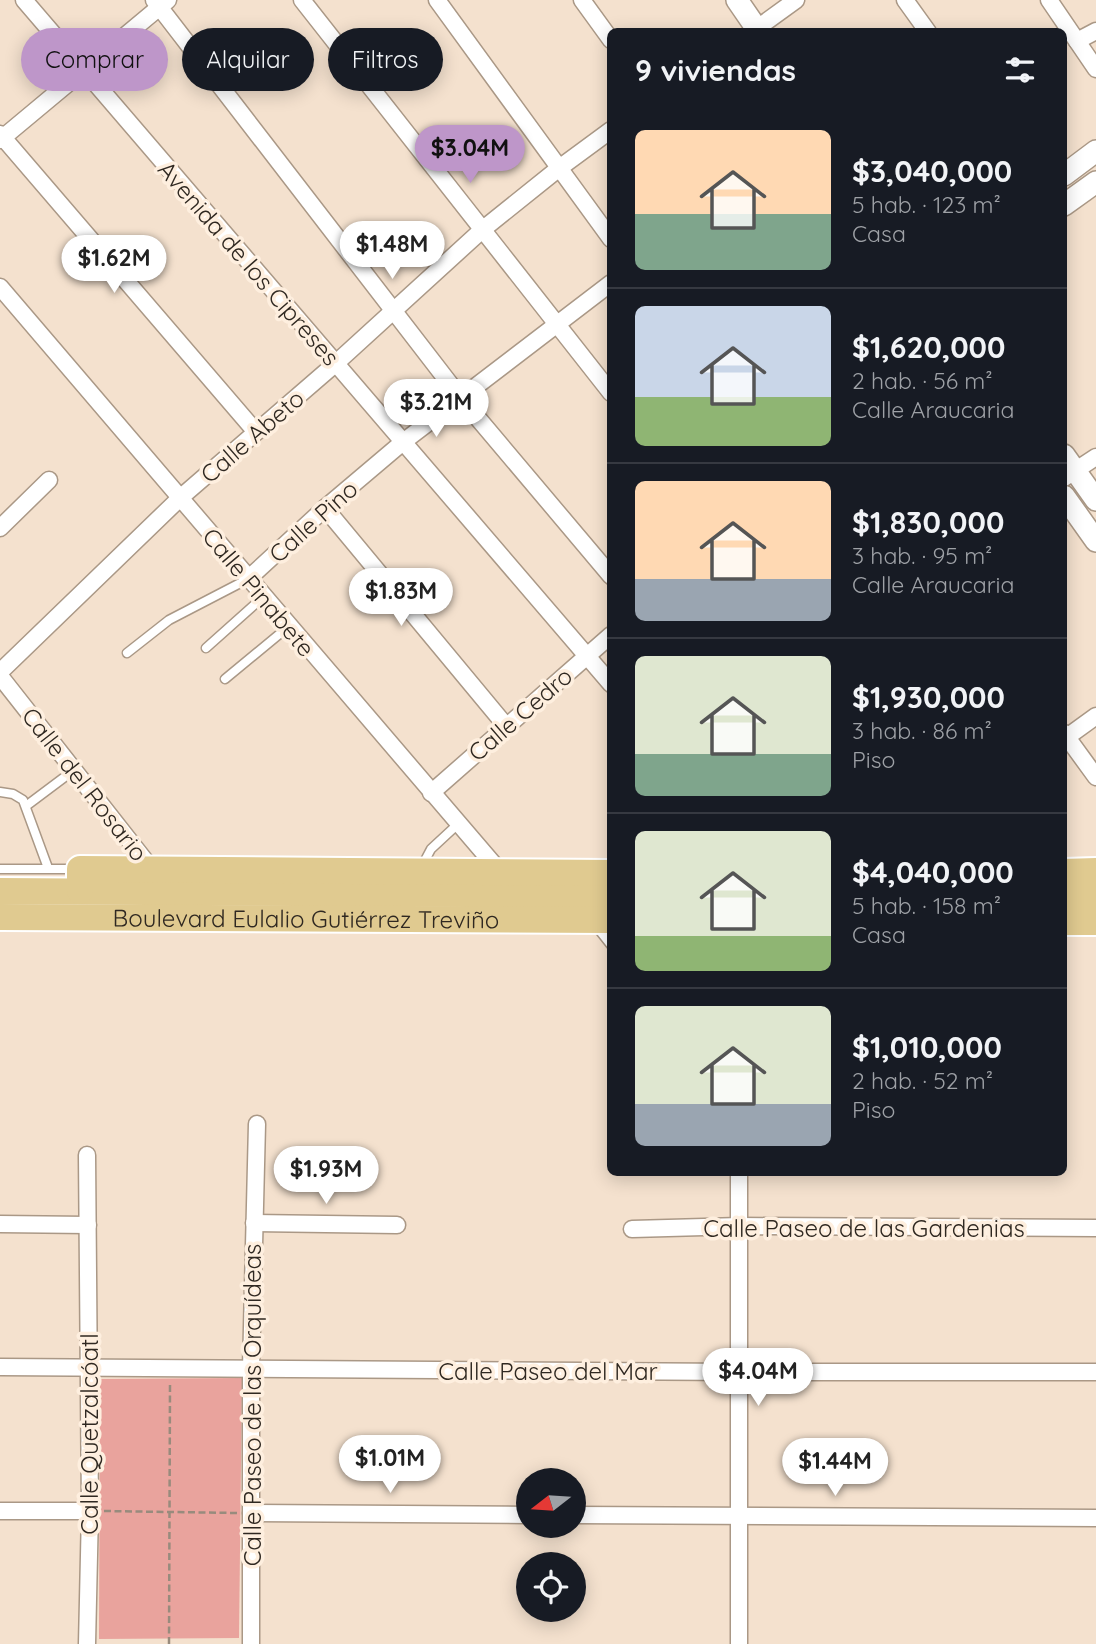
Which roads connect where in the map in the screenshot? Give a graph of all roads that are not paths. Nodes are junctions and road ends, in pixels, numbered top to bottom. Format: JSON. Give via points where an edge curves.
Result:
{"nodes":[{"id":1,"x":24,"y":0,"type":"edge"},
{"id":2,"x":302,"y":0,"type":"edge"},
{"id":3,"x":438,"y":0,"type":"edge"},
{"id":4,"x":582,"y":0,"type":"edge"},
{"id":5,"x":737,"y":0,"type":"edge"},
{"id":6,"x":796,"y":0,"type":"edge"},
{"id":7,"x":905,"y":0,"type":"edge"},
{"id":8,"x":1049,"y":0,"type":"edge"},
{"id":9,"x":160,"y":2,"type":"edge"},
{"id":10,"x":48,"y":28,"type":"edge"},
{"id":11,"x":130,"y":28,"type":"edge"},
{"id":12,"x":755,"y":28,"type":"edge"},
{"id":13,"x":759,"y":28,"type":"edge"},
{"id":14,"x":925,"y":28,"type":"edge"},
{"id":15,"x":1096,"y":31,"type":"edge"},
{"id":16,"x":607,"y":34,"type":"edge"},
{"id":17,"x":1077,"y":41,"type":"junction"},
{"id":18,"x":1096,"y":69,"type":"edge"},
{"id":19,"x":56,"y":91,"type":"edge"},
{"id":20,"x":102,"y":91,"type":"edge"},
{"id":21,"x":607,"y":134,"type":"edge"},
{"id":22,"x":1,"y":137,"type":"edge"},
{"id":23,"x":1096,"y":151,"type":"edge"},
{"id":24,"x":558,"y":169,"type":"junction"},
{"id":25,"x":1067,"y":173,"type":"edge"},
{"id":26,"x":1096,"y":182,"type":"edge"},
{"id":27,"x":1067,"y":203,"type":"edge"},
{"id":28,"x":482,"y":230,"type":"junction"},
{"id":29,"x":607,"y":234,"type":"edge"},
{"id":30,"x":607,"y":286,"type":"edge"},
{"id":31,"x":0,"y":287,"type":"edge"},
{"id":32,"x":393,"y":312,"type":"junction"},
{"id":33,"x":557,"y":324,"type":"junction"},
{"id":34,"x":335,"y":364,"type":"junction"},
{"id":35,"x":607,"y":388,"type":"edge"},
{"id":36,"x":460,"y":397,"type":"junction"},
{"id":37,"x":256,"y":432,"type":"junction"},
{"id":38,"x":403,"y":442,"type":"junction"},
{"id":39,"x":1096,"y":457,"type":"edge"},
{"id":40,"x":1068,"y":468,"type":"edge"},
{"id":41,"x":49,"y":480,"type":"dead end"},
{"id":42,"x":180,"y":498,"type":"junction"},
{"id":43,"x":1067,"y":500,"type":"edge"},
{"id":44,"x":1096,"y":500,"type":"edge"},
{"id":45,"x":325,"y":508,"type":"junction"},
{"id":46,"x":0,"y":528,"type":"edge"},
{"id":47,"x":1096,"y":541,"type":"edge"},
{"id":48,"x":607,"y":571,"type":"edge"},
{"id":49,"x":248,"y":579,"type":"junction"},
{"id":50,"x":263,"y":597,"type":"junction"},
{"id":51,"x":288,"y":627,"type":"junction"},
{"id":52,"x":607,"y":638,"type":"edge"},
{"id":53,"x":206,"y":648,"type":"dead end"},
{"id":54,"x":127,"y":653,"type":"dead end"},
{"id":55,"x":586,"y":656,"type":"junction"},
{"id":56,"x":0,"y":674,"type":"edge"},
{"id":57,"x":225,"y":680,"type":"dead end"},
{"id":58,"x":607,"y":680,"type":"edge"},
{"id":59,"x":1096,"y":716,"type":"edge"},
{"id":60,"x":506,"y":726,"type":"junction"},
{"id":61,"x":1067,"y":734,"type":"edge"},
{"id":62,"x":1067,"y":738,"type":"edge"},
{"id":63,"x":74,"y":770,"type":"junction"},
{"id":64,"x":1096,"y":777,"type":"edge"},
{"id":65,"x":0,"y":792,"type":"edge"},
{"id":66,"x":430,"y":793,"type":"junction"},
{"id":67,"x":26,"y":806,"type":"junction"},
{"id":68,"x":458,"y":824,"type":"junction"},
{"id":69,"x":0,"y":869,"type":"edge"},
{"id":70,"x":48,"y":869,"type":"junction"},
{"id":71,"x":152,"y":870,"type":"junction"},
{"id":72,"x":421,"y":871,"type":"junction"},
{"id":73,"x":500,"y":871,"type":"junction"},
{"id":74,"x":1096,"y":871,"type":"edge"},
{"id":75,"x":1067,"y":872,"type":"edge"},
{"id":76,"x":607,"y":873,"type":"edge"},
{"id":77,"x":80,"y":880,"type":"junction"},
{"id":78,"x":0,"y":891,"type":"edge"},
{"id":79,"x":169,"y":893,"type":"junction"},
{"id":80,"x":520,"y":895,"type":"junction"},
{"id":81,"x":607,"y":895,"type":"edge"},
{"id":82,"x":1067,"y":896,"type":"edge"},
{"id":83,"x":1096,"y":896,"type":"edge"},
{"id":84,"x":0,"y":917,"type":"edge"},
{"id":85,"x":601,"y":920,"type":"edge"},
{"id":86,"x":1067,"y":922,"type":"edge"},
{"id":87,"x":1096,"y":922,"type":"edge"},
{"id":88,"x":257,"y":1124,"type":"dead end"},
{"id":89,"x":87,"y":1155,"type":"dead end"},
{"id":90,"x":739,"y":1176,"type":"edge"},
{"id":91,"x":254,"y":1223,"type":"junction"},
{"id":92,"x":0,"y":1224,"type":"edge"},
{"id":93,"x":88,"y":1225,"type":"junction"},
{"id":94,"x":397,"y":1225,"type":"dead end"},
{"id":95,"x":740,"y":1226,"type":"junction"},
{"id":96,"x":632,"y":1228,"type":"dead end"},
{"id":97,"x":1096,"y":1228,"type":"edge"},
{"id":98,"x":0,"y":1367,"type":"edge"},
{"id":99,"x":89,"y":1368,"type":"junction"},
{"id":100,"x":251,"y":1368,"type":"junction"},
{"id":101,"x":739,"y":1372,"type":"junction"},
{"id":102,"x":1096,"y":1372,"type":"edge"},
{"id":103,"x":0,"y":1511,"type":"edge"},
{"id":104,"x":90,"y":1511,"type":"junction"},
{"id":105,"x":251,"y":1513,"type":"junction"},
{"id":106,"x":516,"y":1515,"type":"edge"},
{"id":107,"x":586,"y":1515,"type":"edge"},
{"id":108,"x":739,"y":1516,"type":"junction"},
{"id":109,"x":1096,"y":1518,"type":"edge"},
{"id":110,"x":87,"y":1644,"type":"edge"},
{"id":111,"x":251,"y":1644,"type":"edge"},
{"id":112,"x":738,"y":1644,"type":"edge"}],
"edges":[{"from":1,"to":10,"type":"street","name":"Avenida de los Cipreses"},
{"from":2,"to":28,"type":"street"},
{"from":3,"to":24,"type":"street"},
{"from":4,"to":16,"type":"street"},
{"from":5,"to":12,"type":"street"},
{"from":6,"to":13,"type":"street"},
{"from":7,"to":14,"type":"street"},
{"from":8,"to":17,"type":"street"},
{"from":9,"to":11,"type":"street"},
{"from":9,"to":32,"type":"street"},
{"from":15,"to":17,"type":"street"},
{"from":17,"to":18,"type":"street"},
{"from":19,"to":22,"type":"street"},
{"from":20,"to":34,"type":"street","name":"Avenida de los Cipreses"},
{"from":21,"to":24,"type":"street","name":"Calle Abeto"},
{"from":22,"to":37,"type":"street"},
{"from":23,"to":25,"type":"street"},
{"from":24,"to":28,"type":"street","name":"Calle Abeto"},
{"from":24,"to":29,"type":"street"},
{"from":26,"to":27,"type":"street"},
{"from":28,"to":32,"type":"street","name":"Calle Abeto"},
{"from":28,"to":33,"type":"street"},
{"from":30,"to":33,"type":"street","name":"Calle Pino"},
{"from":31,"to":42,"type":"street","name":"Calle Pinabete"},
{"from":32,"to":34,"type":"street","name":"Calle Abeto"},
{"from":32,"to":36,"type":"street"},
{"from":33,"to":35,"type":"street"},
{"from":33,"to":36,"type":"street","name":"Calle Pino"},
{"from":34,"to":37,"type":"street","name":"Calle Abeto"},
{"from":34,"to":38,"type":"street","name":"Avenida de los Cipreses"},
{"from":36,"to":38,"type":"street","name":"Calle Pino"},
{"from":36,"to":48,"type":"street"},
{"from":37,"to":42,"type":"street","name":"Calle Abeto"},
{"from":38,"to":45,"type":"street","name":"Calle Pino"},
{"from":38,"to":55,"type":"street","name":"Avenida de los Cipreses"},
{"from":39,"to":40,"type":"street"},
{"from":40,"to":44,"type":"street"},
{"from":41,"to":46,"type":"street"},
{"from":42,"to":49,"type":"street","name":"Calle Pinabete"},
{"from":42,"to":56,"type":"street","name":"Calle Abeto"},
{"from":43,"to":47,"type":"street"},
{"from":45,"to":49,"type":"street","name":"Calle Pino"},
{"from":45,"to":60,"type":"street"},
{"from":49,"to":50,"type":"street","name":"Calle Pinabete"},
{"from":49,"to":54,"type":"lane","via":[[169,620]]},
{"from":50,"to":51,"type":"street","name":"Calle Pinabete"},
{"from":50,"to":53,"type":"lane"},
{"from":51,"to":57,"type":"lane"},
{"from":51,"to":66,"type":"street","name":"Calle Pinabete"},
{"from":52,"to":55,"type":"street","name":"Calle Cedro"},
{"from":55,"to":58,"type":"street","name":"Avenida de los Cipreses"},
{"from":55,"to":60,"type":"street","name":"Calle Cedro"},
{"from":56,"to":63,"type":"street","name":"Calle del Rosario"},
{"from":59,"to":61,"type":"street"},
{"from":60,"to":66,"type":"street","name":"Calle Cedro"},
{"from":62,"to":64,"type":"street"},
{"from":63,"to":67,"type":"lane"},
{"from":63,"to":71,"type":"street","name":"Calle del Rosario"},
{"from":65,"to":67,"type":"lane","via":[[19,796]]},
{"from":66,"to":68,"type":"street","name":"Calle Pinabete"},
{"from":67,"to":70,"type":"lane"},
{"from":68,"to":72,"type":"lane","via":[[425,856]]},
{"from":68,"to":73,"type":"street","name":"Calle Pinabete"},
{"from":69,"to":70,"type":"lane"},
{"from":70,"to":77,"type":"lane"},
{"from":71,"to":72,"type":"main road","name":"Boulevard Eulalio Gutiérrez Treviño"},
{"from":71,"to":77,"type":"main road","name":"Boulevard Eulalio Gutiérrez Treviño"},
{"from":71,"to":79,"type":"street","name":"Calle del Rosario"},
{"from":72,"to":73,"type":"main road","name":"Boulevard Eulalio Gutiérrez Treviño"},
{"from":73,"to":76,"type":"main road","name":"Boulevard Eulalio Gutiérrez Treviño"},
{"from":73,"to":80,"type":"street","name":"Calle Pinabete"},
{"from":74,"to":75,"type":"main road"},
{"from":77,"to":78,"type":"main road","name":"Boulevard Eulalio Gutiérrez Treviño"},
{"from":77,"to":79,"type":"main road","name":"Boulevard Eulalio Gutiérrez Treviño"},
{"from":79,"to":80,"type":"main road","name":"Boulevard Eulalio Gutiérrez Treviño"},
{"from":80,"to":81,"type":"main road","name":"Boulevard Eulalio Gutiérrez Treviño"},
{"from":82,"to":83,"type":"main road"},
{"from":84,"to":85,"type":"main road","name":"Boulevard Eulalio Gutiérrez Treviño"},
{"from":86,"to":87,"type":"main road"},
{"from":88,"to":91,"type":"street","name":"Calle Paseo de las Orquídeas"},
{"from":89,"to":93,"type":"street","name":"Calle Quetzalcóatl"},
{"from":90,"to":95,"type":"street"},
{"from":91,"to":94,"type":"street"},
{"from":91,"to":100,"type":"street","name":"Calle Paseo de las Orquídeas"},
{"from":92,"to":93,"type":"street"},
{"from":93,"to":99,"type":"street","name":"Calle Quetzalcóatl"},
{"from":95,"to":96,"type":"street","name":"Calle Paseo de las Gardenias"},
{"from":95,"to":97,"type":"street","name":"Calle Paseo de las Gardenias"},
{"from":95,"to":101,"type":"street"},
{"from":98,"to":99,"type":"street","name":"Calle Paseo del Mar"},
{"from":99,"to":100,"type":"street","name":"Calle Paseo del Mar"},
{"from":99,"to":104,"type":"street","name":"Calle Quetzalcóatl"},
{"from":100,"to":101,"type":"street","name":"Calle Paseo del Mar"},
{"from":100,"to":105,"type":"street","name":"Calle Paseo de las Orquídeas"},
{"from":101,"to":102,"type":"street","name":"Calle Paseo del Mar"},
{"from":101,"to":108,"type":"street"},
{"from":103,"to":104,"type":"street"},
{"from":104,"to":110,"type":"street","name":"Calle Quetzalcóatl"},
{"from":105,"to":106,"type":"street"},
{"from":105,"to":111,"type":"street","name":"Calle Paseo de las Orquídeas"},
{"from":107,"to":108,"type":"street"},
{"from":108,"to":109,"type":"street"},
{"from":108,"to":112,"type":"street"}]}
